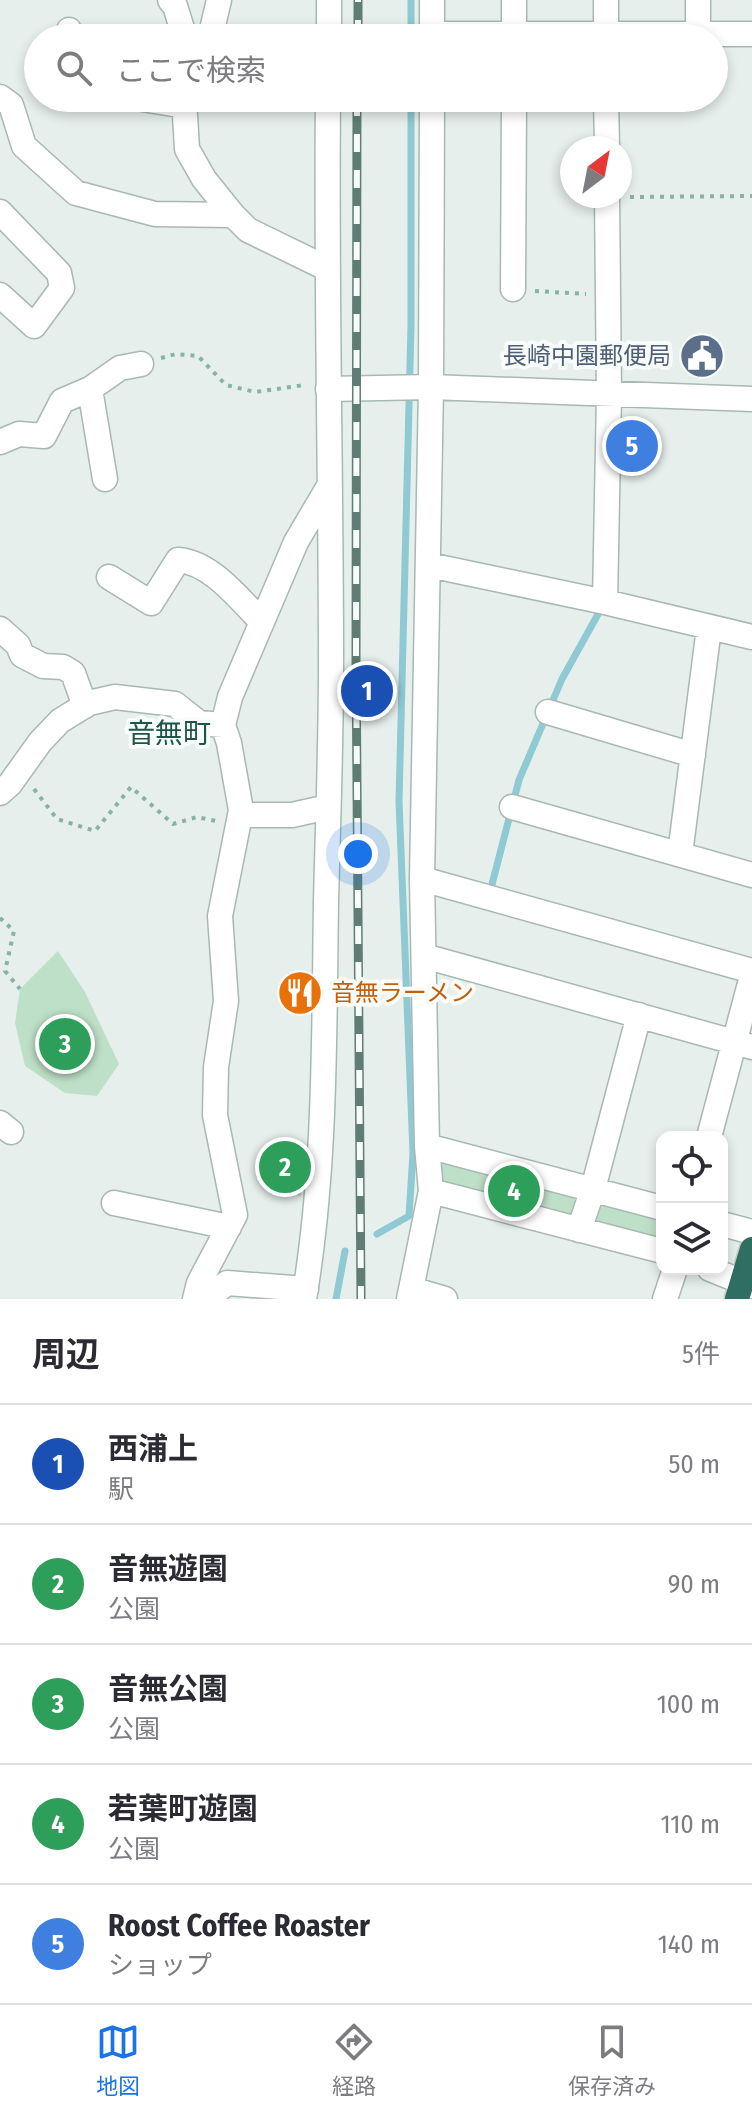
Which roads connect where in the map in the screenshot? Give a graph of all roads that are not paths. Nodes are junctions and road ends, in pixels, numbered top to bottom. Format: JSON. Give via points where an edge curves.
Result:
{"nodes":[{"id":1,"x":170,"y":0,"type":"edge"},
{"id":2,"x":219,"y":0,"type":"edge"},
{"id":3,"x":329,"y":0,"type":"edge"},
{"id":4,"x":432,"y":0,"type":"edge"},
{"id":5,"x":514,"y":0,"type":"edge"},
{"id":6,"x":606,"y":0,"type":"edge"},
{"id":7,"x":698,"y":0,"type":"edge"},
{"id":8,"x":181,"y":24,"type":"edge"},
{"id":9,"x":213,"y":24,"type":"edge"},
{"id":10,"x":329,"y":24,"type":"edge"},
{"id":11,"x":432,"y":24,"type":"edge"},
{"id":12,"x":514,"y":24,"type":"edge"},
{"id":13,"x":606,"y":24,"type":"edge"},
{"id":14,"x":698,"y":24,"type":"edge"},
{"id":15,"x":728,"y":33,"type":"edge"},
{"id":16,"x":752,"y":34,"type":"edge"},
{"id":17,"x":0,"y":97,"type":"edge"},
{"id":18,"x":186,"y":112,"type":"edge"},
{"id":19,"x":328,"y":112,"type":"edge"},
{"id":20,"x":432,"y":112,"type":"edge"},
{"id":21,"x":514,"y":112,"type":"edge"},
{"id":22,"x":606,"y":112,"type":"edge"},
{"id":23,"x":607,"y":136,"type":"edge"},
{"id":24,"x":607,"y":208,"type":"edge"},
{"id":25,"x":0,"y":212,"type":"edge"},
{"id":26,"x":233,"y":215,"type":"junction"},
{"id":27,"x":326,"y":268,"type":"junction"},
{"id":28,"x":513,"y":289,"type":"road end"},
{"id":29,"x":0,"y":295,"type":"edge"},
{"id":30,"x":141,"y":364,"type":"road end"},
{"id":31,"x":328,"y":386,"type":"junction"},
{"id":32,"x":431,"y":387,"type":"junction"},
{"id":33,"x":90,"y":389,"type":"junction"},
{"id":34,"x":609,"y":395,"type":"junction"},
{"id":35,"x":752,"y":399,"type":"edge"},
{"id":36,"x":0,"y":442,"type":"edge"},
{"id":37,"x":105,"y":479,"type":"dead end"},
{"id":38,"x":329,"y":486,"type":"junction"},
{"id":39,"x":429,"y":565,"type":"junction"},
{"id":40,"x":109,"y":577,"type":"dead end"},
{"id":41,"x":605,"y":602,"type":"junction"},
{"id":42,"x":262,"y":622,"type":"junction"},
{"id":43,"x":709,"y":628,"type":"junction"},
{"id":44,"x":0,"y":629,"type":"edge"},
{"id":45,"x":752,"y":637,"type":"edge"},
{"id":46,"x":85,"y":706,"type":"junction"},
{"id":47,"x":548,"y":712,"type":"dead end"},
{"id":48,"x":223,"y":725,"type":"junction"},
{"id":49,"x":693,"y":755,"type":"junction"},
{"id":50,"x":0,"y":793,"type":"edge"},
{"id":51,"x":328,"y":807,"type":"junction"},
{"id":52,"x":512,"y":807,"type":"dead end"},
{"id":53,"x":239,"y":819,"type":"junction"},
{"id":54,"x":680,"y":854,"type":"junction"},
{"id":55,"x":752,"y":875,"type":"edge"},
{"id":56,"x":422,"y":879,"type":"junction"},
{"id":57,"x":424,"y":956,"type":"junction"},
{"id":58,"x":752,"y":973,"type":"edge"},
{"id":59,"x":639,"y":1015,"type":"junction"},
{"id":60,"x":744,"y":1044,"type":"edge"},
{"id":61,"x":711,"y":1131,"type":"edge"},
{"id":62,"x":427,"y":1146,"type":"junction"},
{"id":63,"x":593,"y":1189,"type":"junction"},
{"id":64,"x":431,"y":1191,"type":"junction"},
{"id":65,"x":114,"y":1203,"type":"dead end"},
{"id":66,"x":656,"y":1206,"type":"edge"},
{"id":67,"x":728,"y":1226,"type":"edge"},
{"id":68,"x":229,"y":1227,"type":"junction"},
{"id":69,"x":579,"y":1230,"type":"junction"},
{"id":70,"x":752,"y":1232,"type":"edge"},
{"id":71,"x":656,"y":1249,"type":"edge"},
{"id":72,"x":752,"y":1249,"type":"edge"},
{"id":73,"x":673,"y":1275,"type":"edge"},
{"id":74,"x":720,"y":1275,"type":"edge"},
{"id":75,"x":744,"y":1289,"type":"edge"},
{"id":76,"x":305,"y":1294,"type":"edge"},
{"id":77,"x":410,"y":1294,"type":"edge"},
{"id":78,"x":195,"y":1299,"type":"edge"},
{"id":79,"x":213,"y":1299,"type":"edge"},
{"id":80,"x":445,"y":1299,"type":"edge"},
{"id":81,"x":665,"y":1299,"type":"edge"}],
"edges":[{"from":1,"to":8,"type":"street"},
{"from":2,"to":9,"type":"street"},
{"from":3,"to":10,"type":"street"},
{"from":4,"to":11,"type":"street"},
{"from":5,"to":12,"type":"street"},
{"from":6,"to":13,"type":"street"},
{"from":7,"to":14,"type":"street"},
{"from":15,"to":16,"type":"street"},
{"from":17,"to":26,"type":"street","via":[[11,105],[24,146],[76,193],[155,214]]},
{"from":18,"to":26,"type":"street","via":[[187,149]]},
{"from":19,"to":27,"type":"street"},
{"from":20,"to":32,"type":"street"},
{"from":21,"to":28,"type":"street"},
{"from":22,"to":23,"type":"street"},
{"from":24,"to":34,"type":"street"},
{"from":25,"to":29,"type":"street","via":[[59,273],[62,288],[34,326]]},
{"from":26,"to":27,"type":"street","via":[[248,230]]},
{"from":27,"to":31,"type":"street"},
{"from":30,"to":33,"type":"street","via":[[120,368]]},
{"from":31,"to":32,"type":"street"},
{"from":31,"to":38,"type":"street"},
{"from":32,"to":34,"type":"street"},
{"from":32,"to":39,"type":"street"},
{"from":33,"to":36,"type":"street","via":[[62,401],[44,436],[19,434]]},
{"from":33,"to":37,"type":"street"},
{"from":34,"to":35,"type":"street"},
{"from":34,"to":41,"type":"street"},
{"from":38,"to":42,"type":"street","via":[[296,542]]},
{"from":38,"to":51,"type":"street"},
{"from":39,"to":41,"type":"street"},
{"from":39,"to":56,"type":"street"},
{"from":40,"to":42,"type":"street","via":[[151,603],[178,560],[192,561]]},
{"from":41,"to":43,"type":"street"},
{"from":42,"to":48,"type":"street"},
{"from":43,"to":45,"type":"street"},
{"from":43,"to":49,"type":"street"},
{"from":44,"to":46,"type":"street","via":[[22,655],[73,673]]},
{"from":46,"to":48,"type":"street","via":[[115,697],[175,704],[199,723]]},
{"from":46,"to":50,"type":"street","via":[[60,721]]},
{"from":47,"to":49,"type":"street"},
{"from":48,"to":53,"type":"street"},
{"from":49,"to":54,"type":"street"},
{"from":51,"to":53,"type":"street"},
{"from":51,"to":76,"type":"street","via":[[321,1140]]},
{"from":52,"to":54,"type":"street"},
{"from":53,"to":68,"type":"street","via":[[220,916],[226,1001],[216,1067],[215,1115],[235,1215]]},
{"from":54,"to":55,"type":"street"},
{"from":56,"to":57,"type":"street"},
{"from":56,"to":58,"type":"street"},
{"from":57,"to":59,"type":"street"},
{"from":57,"to":62,"type":"street"},
{"from":58,"to":60,"type":"street"},
{"from":59,"to":60,"type":"street"},
{"from":59,"to":63,"type":"street"},
{"from":60,"to":61,"type":"street"},
{"from":62,"to":63,"type":"street"},
{"from":62,"to":64,"type":"street"},
{"from":63,"to":66,"type":"street"},
{"from":63,"to":69,"type":"street"},
{"from":64,"to":69,"type":"street"},
{"from":64,"to":77,"type":"street"},
{"from":65,"to":68,"type":"street"},
{"from":67,"to":70,"type":"street"},
{"from":68,"to":78,"type":"street"},
{"from":69,"to":71,"type":"street"},
{"from":72,"to":75,"type":"highway"},
{"from":73,"to":81,"type":"street"},
{"from":74,"to":75,"type":"street"},
{"from":76,"to":79,"type":"street","via":[[227,1283]]},
{"from":77,"to":80,"type":"street"}]}
